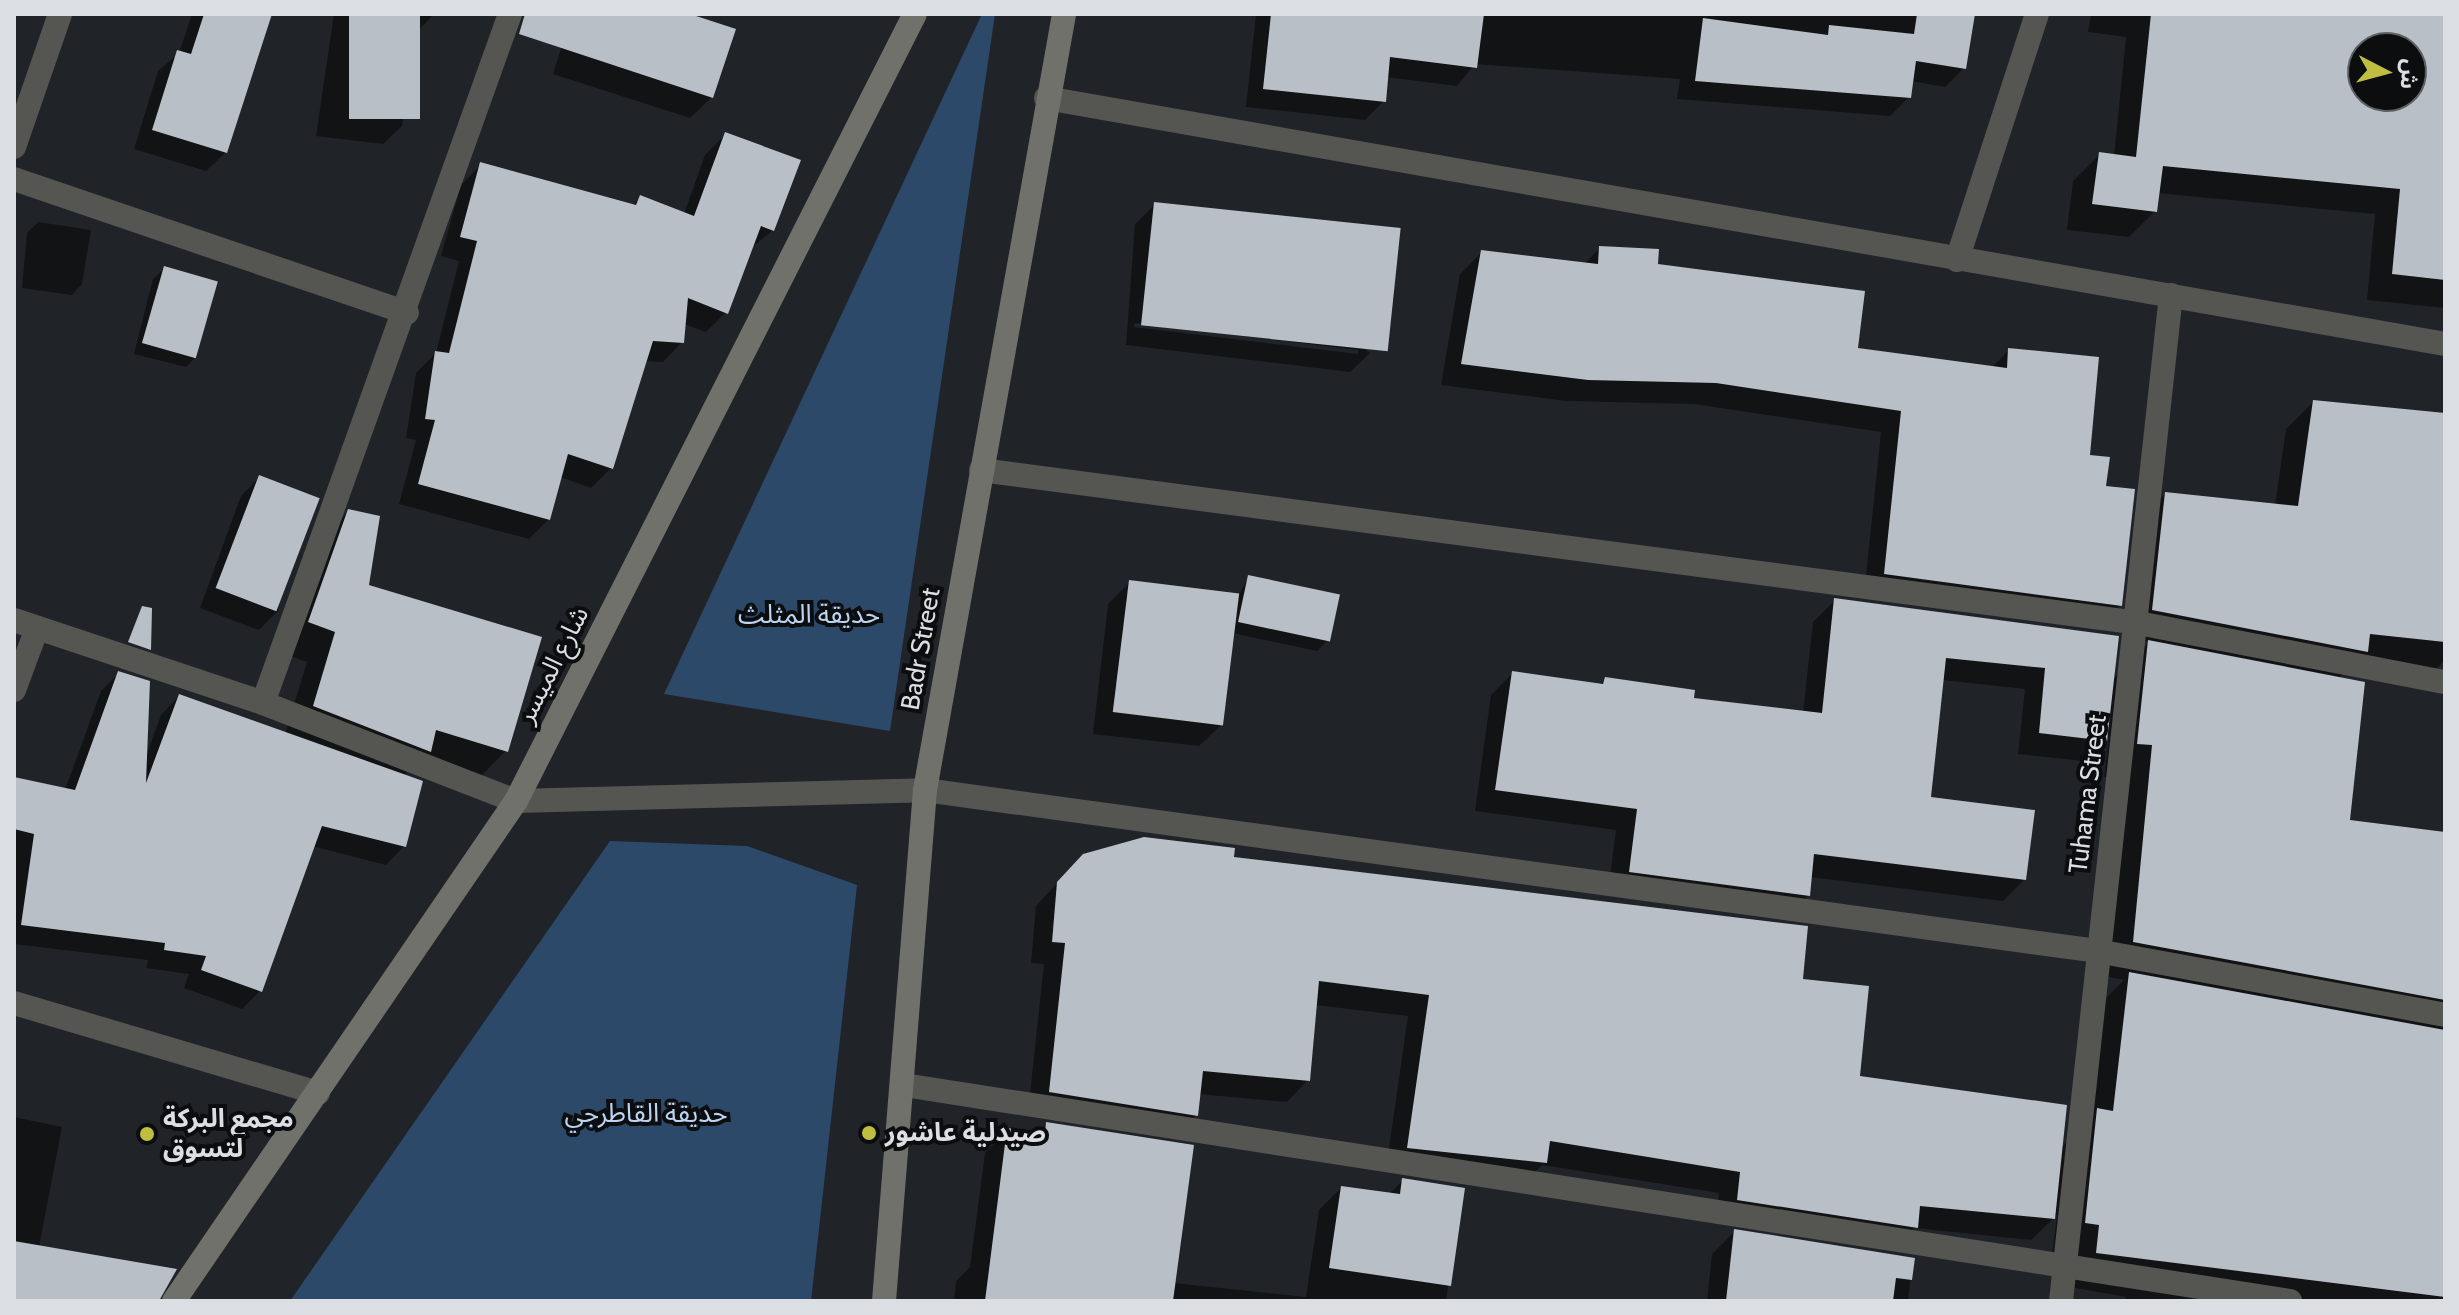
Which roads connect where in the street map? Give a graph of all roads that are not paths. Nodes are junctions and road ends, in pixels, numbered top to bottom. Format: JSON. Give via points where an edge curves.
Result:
{"nodes":[{"id":1,"x":60,"y":14,"type":"edge"},
{"id":2,"x":510,"y":14,"type":"edge"},
{"id":3,"x":915,"y":14,"type":"edge"},
{"id":4,"x":1064,"y":14,"type":"edge"},
{"id":5,"x":2037,"y":14,"type":"edge"},
{"id":6,"x":1046,"y":98,"type":"junction"},
{"id":7,"x":14,"y":147,"type":"edge"},
{"id":8,"x":14,"y":179,"type":"edge"},
{"id":9,"x":1957,"y":260,"type":"junction"},
{"id":10,"x":2171,"y":295,"type":"junction"},
{"id":11,"x":407,"y":313,"type":"junction"},
{"id":12,"x":2445,"y":344,"type":"edge"},
{"id":13,"x":981,"y":470,"type":"junction"},
{"id":14,"x":2138,"y":623,"type":"junction"},
{"id":15,"x":25,"y":624,"type":"edge"},
{"id":16,"x":2445,"y":682,"type":"edge"},
{"id":17,"x":14,"y":690,"type":"edge"},
{"id":18,"x":263,"y":703,"type":"junction"},
{"id":19,"x":925,"y":790,"type":"junction"},
{"id":20,"x":516,"y":801,"type":"junction"},
{"id":21,"x":2097,"y":951,"type":"junction"},
{"id":22,"x":14,"y":1003,"type":"edge"},
{"id":23,"x":2445,"y":1015,"type":"edge"},
{"id":24,"x":904,"y":1085,"type":"junction"},
{"id":25,"x":318,"y":1093,"type":"junction"},
{"id":26,"x":2065,"y":1265,"type":"junction"},
{"id":27,"x":174,"y":1301,"type":"edge"},
{"id":28,"x":884,"y":1301,"type":"edge"},
{"id":29,"x":2061,"y":1301,"type":"edge"},
{"id":30,"x":2290,"y":1301,"type":"edge"}],
"edges":[{"from":1,"to":7,"type":"street"},
{"from":2,"to":11,"type":"street"},
{"from":3,"to":20,"type":"main road","name":"شارع الميسر"},
{"from":4,"to":6,"type":"main road","name":"Badr Street"},
{"from":5,"to":9,"type":"street"},
{"from":6,"to":9,"type":"street"},
{"from":6,"to":13,"type":"main road","name":"Badr Street"},
{"from":8,"to":11,"type":"street"},
{"from":9,"to":10,"type":"street"},
{"from":10,"to":12,"type":"street"},
{"from":10,"to":14,"type":"street","name":"Tuhama Street"},
{"from":11,"to":18,"type":"street"},
{"from":13,"to":14,"type":"street"},
{"from":13,"to":19,"type":"main road","name":"Badr Street"},
{"from":14,"to":16,"type":"street"},
{"from":14,"to":21,"type":"street","name":"Tuhama Street"},
{"from":15,"to":17,"type":"street"},
{"from":15,"to":18,"type":"street"},
{"from":18,"to":20,"type":"street"},
{"from":19,"to":20,"type":"street"},
{"from":19,"to":21,"type":"street"},
{"from":19,"to":24,"type":"main road","name":"Badr Street"},
{"from":20,"to":25,"type":"main road","name":"شارع الميسر"},
{"from":21,"to":23,"type":"street"},
{"from":21,"to":26,"type":"street","name":"Tuhama Street"},
{"from":22,"to":25,"type":"street"},
{"from":24,"to":26,"type":"street"},
{"from":24,"to":28,"type":"main road","name":"Badr Street"},
{"from":25,"to":27,"type":"main road","name":"شارع الميسر"},
{"from":26,"to":29,"type":"street","name":"Tuhama Street"},
{"from":26,"to":30,"type":"street"}]}
